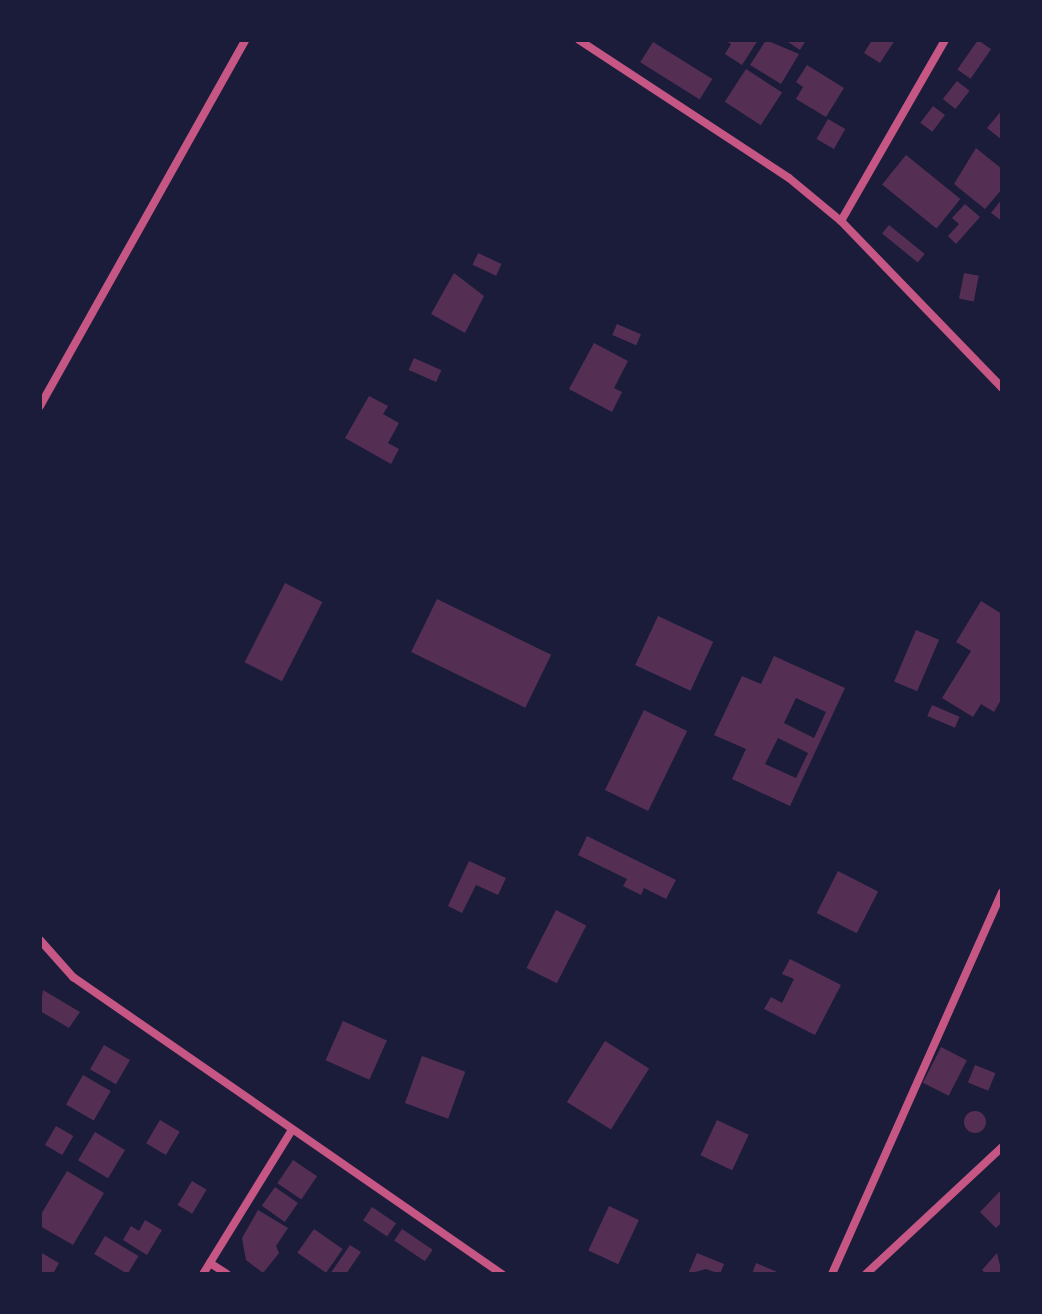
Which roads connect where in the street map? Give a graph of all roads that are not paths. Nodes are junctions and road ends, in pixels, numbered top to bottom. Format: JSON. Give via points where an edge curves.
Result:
{"nodes":[{"id":1,"x":245,"y":40,"type":"edge"},
{"id":2,"x":945,"y":40,"type":"edge"},
{"id":3,"x":582,"y":41,"type":"edge"},
{"id":4,"x":841,"y":221,"type":"junction"},
{"id":5,"x":1002,"y":388,"type":"edge"},
{"id":6,"x":40,"y":406,"type":"edge"},
{"id":7,"x":1002,"y":892,"type":"edge"},
{"id":8,"x":40,"y":940,"type":"edge"},
{"id":9,"x":292,"y":1130,"type":"junction"},
{"id":10,"x":1002,"y":1147,"type":"edge"},
{"id":11,"x":210,"y":1263,"type":"junction"},
{"id":12,"x":203,"y":1274,"type":"edge"},
{"id":13,"x":227,"y":1274,"type":"edge"},
{"id":14,"x":502,"y":1274,"type":"edge"},
{"id":15,"x":832,"y":1274,"type":"edge"},
{"id":16,"x":866,"y":1274,"type":"edge"}],
"edges":[{"from":1,"to":6,"type":"street"},
{"from":2,"to":4,"type":"street"},
{"from":3,"to":4,"type":"street","via":[[789,178]]},
{"from":4,"to":5,"type":"street"},
{"from":7,"to":15,"type":"street"},
{"from":8,"to":9,"type":"street","via":[[73,977]]},
{"from":9,"to":11,"type":"street"},
{"from":9,"to":14,"type":"street"},
{"from":10,"to":16,"type":"street"},
{"from":11,"to":12,"type":"street"},
{"from":11,"to":13,"type":"street"}]}
